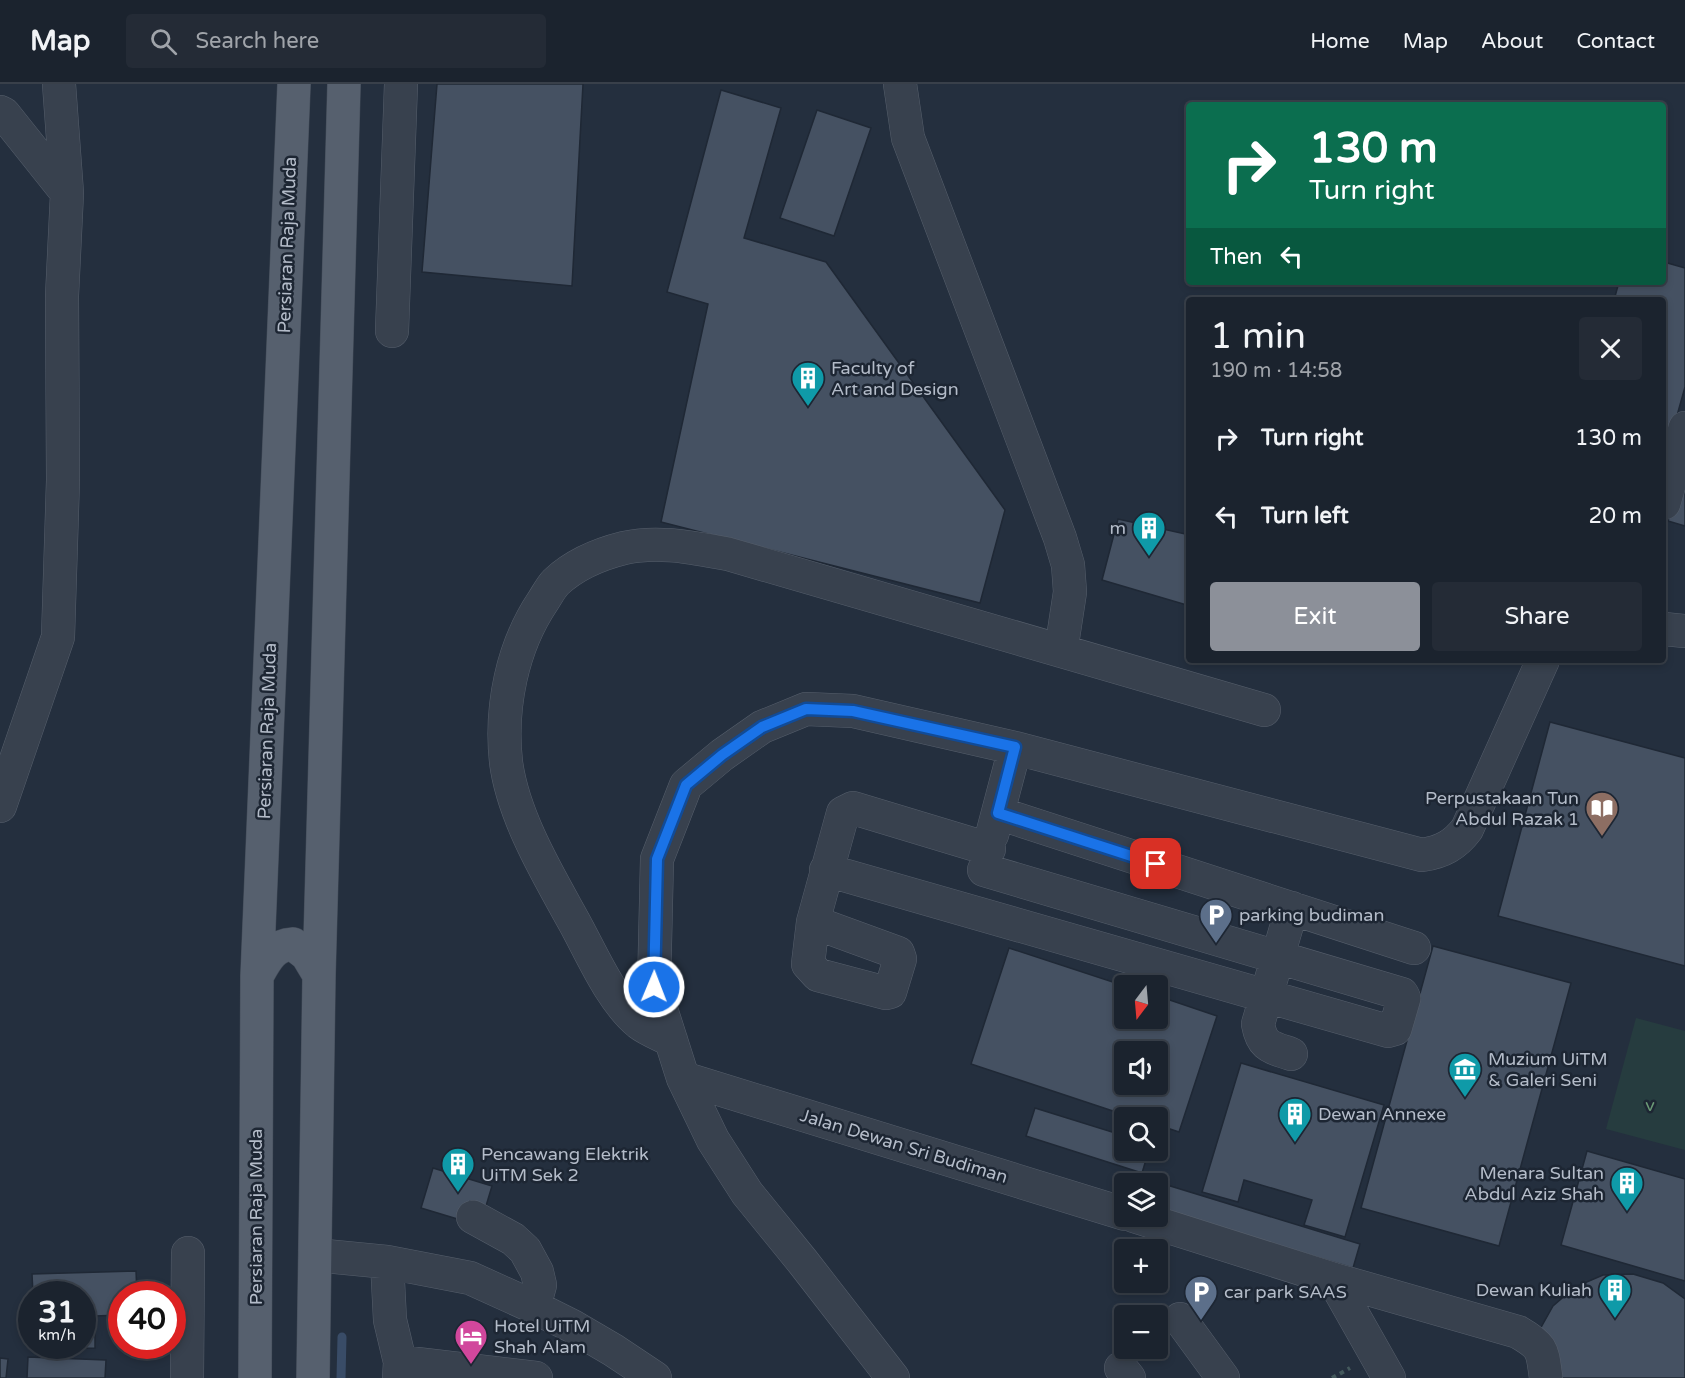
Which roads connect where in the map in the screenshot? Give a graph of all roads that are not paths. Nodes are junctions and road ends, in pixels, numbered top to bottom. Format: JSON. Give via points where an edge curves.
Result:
{"nodes":[{"id":1,"x":59,"y":84,"type":"edge"},
{"id":2,"x":294,"y":84,"type":"edge"},
{"id":3,"x":344,"y":84,"type":"edge"},
{"id":4,"x":402,"y":84,"type":"edge"},
{"id":5,"x":900,"y":84,"type":"edge"},
{"id":6,"x":0,"y":112,"type":"edge"},
{"id":7,"x":67,"y":194,"type":"junction"},
{"id":8,"x":392,"y":331,"type":"dead end"},
{"id":9,"x":1685,"y":428,"type":"edge"},
{"id":10,"x":1666,"y":496,"type":"edge"},
{"id":11,"x":1666,"y":629,"type":"edge"},
{"id":12,"x":1685,"y":631,"type":"edge"},
{"id":13,"x":1061,"y":651,"type":"junction"},
{"id":14,"x":1541,"y":663,"type":"edge"},
{"id":15,"x":1264,"y":710,"type":"dead end"},
{"id":16,"x":1015,"y":747,"type":"junction"},
{"id":17,"x":0,"y":806,"type":"edge"},
{"id":18,"x":998,"y":813,"type":"junction"},
{"id":19,"x":986,"y":860,"type":"junction"},
{"id":20,"x":826,"y":870,"type":"junction"},
{"id":21,"x":1292,"y":908,"type":"junction"},
{"id":22,"x":1115,"y":909,"type":"junction"},
{"id":23,"x":972,"y":912,"type":"junction"},
{"id":24,"x":813,"y":922,"type":"dead end"},
{"id":25,"x":1414,"y":948,"type":"dead end"},
{"id":26,"x":1103,"y":950,"type":"junction"},
{"id":27,"x":1278,"y":958,"type":"junction"},
{"id":28,"x":598,"y":965,"type":"junction"},
{"id":29,"x":319,"y":975,"type":"junction"},
{"id":30,"x":257,"y":976,"type":"junction"},
{"id":31,"x":654,"y":987,"type":"junction"},
{"id":32,"x":1268,"y":997,"type":"junction"},
{"id":33,"x":671,"y":1040,"type":"junction"},
{"id":34,"x":1291,"y":1054,"type":"dead end"},
{"id":35,"x":683,"y":1078,"type":"junction"},
{"id":36,"x":1114,"y":1211,"type":"edge"},
{"id":37,"x":473,"y":1217,"type":"dead end"},
{"id":38,"x":1168,"y":1227,"type":"edge"},
{"id":39,"x":188,"y":1253,"type":"dead end"},
{"id":40,"x":315,"y":1255,"type":"junction"},
{"id":41,"x":387,"y":1262,"type":"junction"},
{"id":42,"x":1333,"y":1279,"type":"junction"},
{"id":43,"x":534,"y":1307,"type":"junction"},
{"id":44,"x":1180,"y":1319,"type":"dead end"},
{"id":45,"x":400,"y":1370,"type":"edge"},
{"id":46,"x":187,"y":1378,"type":"edge"},
{"id":47,"x":255,"y":1378,"type":"edge"},
{"id":48,"x":313,"y":1378,"type":"edge"},
{"id":49,"x":536,"y":1378,"type":"edge"},
{"id":50,"x":655,"y":1378,"type":"edge"},
{"id":51,"x":893,"y":1378,"type":"edge"},
{"id":52,"x":1222,"y":1378,"type":"edge"},
{"id":53,"x":1389,"y":1378,"type":"edge"},
{"id":54,"x":1546,"y":1378,"type":"edge"}],
"edges":[{"from":1,"to":7,"type":"street"},
{"from":2,"to":30,"type":"main road","name":"Persiaran Raja Muda"},
{"from":3,"to":29,"type":"main road"},
{"from":4,"to":8,"type":"street"},
{"from":5,"to":13,"type":"street","via":[[908,138],[1068,565],[1070,592]]},
{"from":6,"to":7,"type":"street"},
{"from":7,"to":17,"type":"street","via":[[58,637]]},
{"from":9,"to":10,"type":"street"},
{"from":11,"to":12,"type":"street"},
{"from":13,"to":15,"type":"street"},
{"from":13,"to":28,"type":"street","via":[[728,554],[669,544],[625,548],[584,562],[555,583],[536,612],[518,653],[509,682],[506,763],[520,814]]},
{"from":14,"to":16,"type":"street","via":[[1467,829],[1460,839],[1436,853],[1422,855]]},
{"from":16,"to":18,"type":"street"},
{"from":16,"to":31,"type":"street","via":[[853,711],[806,709],[762,727],[686,785],[657,859]]},
{"from":18,"to":19,"type":"street"},
{"from":18,"to":21,"type":"street"},
{"from":19,"to":20,"type":"street","via":[[853,808],[843,813]]},
{"from":19,"to":22,"type":"street"},
{"from":19,"to":23,"type":"street"},
{"from":20,"to":23,"type":"street"},
{"from":20,"to":24,"type":"street"},
{"from":21,"to":25,"type":"street"},
{"from":21,"to":27,"type":"street"},
{"from":22,"to":26,"type":"street"},
{"from":22,"to":27,"type":"street"},
{"from":23,"to":26,"type":"street"},
{"from":26,"to":32,"type":"street"},
{"from":27,"to":32,"type":"street"},
{"from":27,"to":32,"type":"street","via":[[1402,994],[1404,998],[1395,1029],[1388,1031]]},
{"from":28,"to":31,"type":"street"},
{"from":28,"to":33,"type":"street","via":[[640,1024]]},
{"from":29,"to":30,"type":"main road","via":[[307,956],[293,944],[284,944],[270,953]]},
{"from":29,"to":40,"type":"main road"},
{"from":30,"to":47,"type":"main road","name":"Persiaran Raja Muda"},
{"from":31,"to":33,"type":"street"},
{"from":32,"to":34,"type":"street","via":[[1258,1024],[1261,1038],[1269,1046]]},
{"from":33,"to":35,"type":"street"},
{"from":35,"to":36,"type":"street","name":"Jalan Dewan Sri Budiman"},
{"from":35,"to":51,"type":"street","via":[[713,1140],[747,1193]]},
{"from":37,"to":43,"type":"street","via":[[525,1250],[540,1285]]},
{"from":38,"to":42,"type":"street"},
{"from":39,"to":46,"type":"street"},
{"from":40,"to":41,"type":"street"},
{"from":40,"to":48,"type":"main road"},
{"from":41,"to":43,"type":"street","via":[[470,1278]]},
{"from":41,"to":45,"type":"street","via":[[390,1320]]},
{"from":42,"to":53,"type":"street"},
{"from":42,"to":54,"type":"street","via":[[1518,1332],[1542,1350]]},
{"from":43,"to":50,"type":"street"},
{"from":44,"to":52,"type":"street"},
{"from":45,"to":49,"type":"street"}]}
